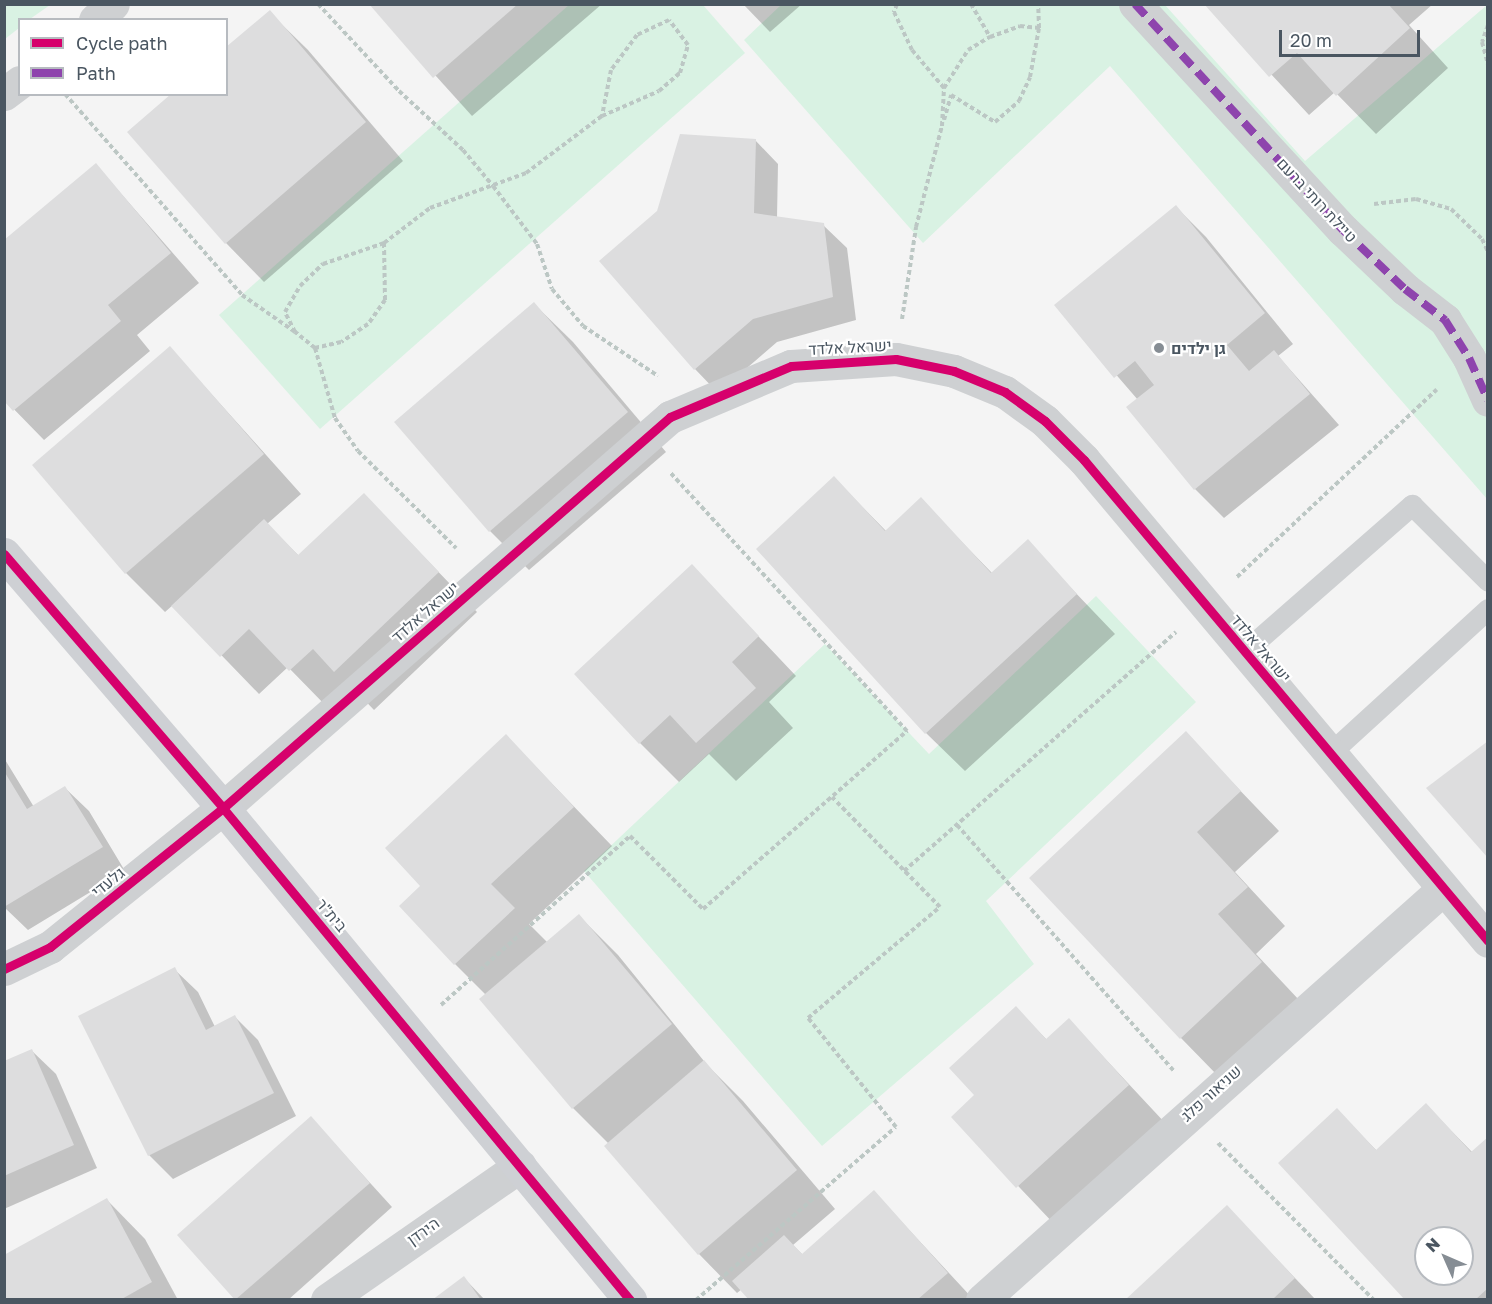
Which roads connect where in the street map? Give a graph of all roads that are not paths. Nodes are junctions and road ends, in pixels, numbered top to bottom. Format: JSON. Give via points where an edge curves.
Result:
{"nodes":[{"id":1,"x":113,"y":4,"type":"edge"},
{"id":2,"x":1136,"y":4,"type":"edge"},
{"id":3,"x":97,"y":18,"type":"edge"},
{"id":4,"x":18,"y":84,"type":"edge"},
{"id":5,"x":4,"y":94,"type":"edge"},
{"id":6,"x":1488,"y":400,"type":"edge"},
{"id":7,"x":4,"y":554,"type":"edge"},
{"id":8,"x":1488,"y":581,"type":"edge"},
{"id":9,"x":1488,"y":609,"type":"edge"},
{"id":10,"x":1245,"y":651,"type":"junction"},
{"id":11,"x":1329,"y":754,"type":"junction"},
{"id":12,"x":223,"y":808,"type":"junction"},
{"id":13,"x":1443,"y":889,"type":"junction"},
{"id":14,"x":1488,"y":941,"type":"edge"},
{"id":15,"x":4,"y":969,"type":"edge"},
{"id":16,"x":520,"y":1166,"type":"junction"},
{"id":17,"x":327,"y":1299,"type":"edge"},
{"id":18,"x":630,"y":1299,"type":"edge"},
{"id":19,"x":982,"y":1299,"type":"edge"}],
"edges":[{"from":1,"to":3,"type":"street"},
{"from":2,"to":6,"type":"street","name":"טיילת רותי ברעם","via":[[1343,230],[1405,289],[1445,320],[1469,358]]},
{"from":4,"to":5,"type":"street"},
{"from":7,"to":12,"type":"street","name":"בית\"ר"},
{"from":8,"to":10,"type":"lane","via":[[1412,505]]},
{"from":9,"to":11,"type":"lane"},
{"from":10,"to":11,"type":"street","name":"ישראל אלדד"},
{"from":10,"to":12,"type":"street","name":"ישראל אלדד","via":[[1084,460],[1045,421],[1005,392],[954,371],[896,358],[791,366],[670,417]]},
{"from":11,"to":13,"type":"street","name":"ישראל אלדד"},
{"from":12,"to":15,"type":"street","name":"גלעדי","via":[[50,947]]},
{"from":12,"to":16,"type":"street","name":"בית\"ר"},
{"from":13,"to":14,"type":"street","name":"ישראל אלדד"},
{"from":13,"to":19,"type":"street","name":"שניאור פלג"},
{"from":16,"to":17,"type":"street","name":"הירדן"},
{"from":16,"to":18,"type":"street","name":"בית\"ר"}]}
